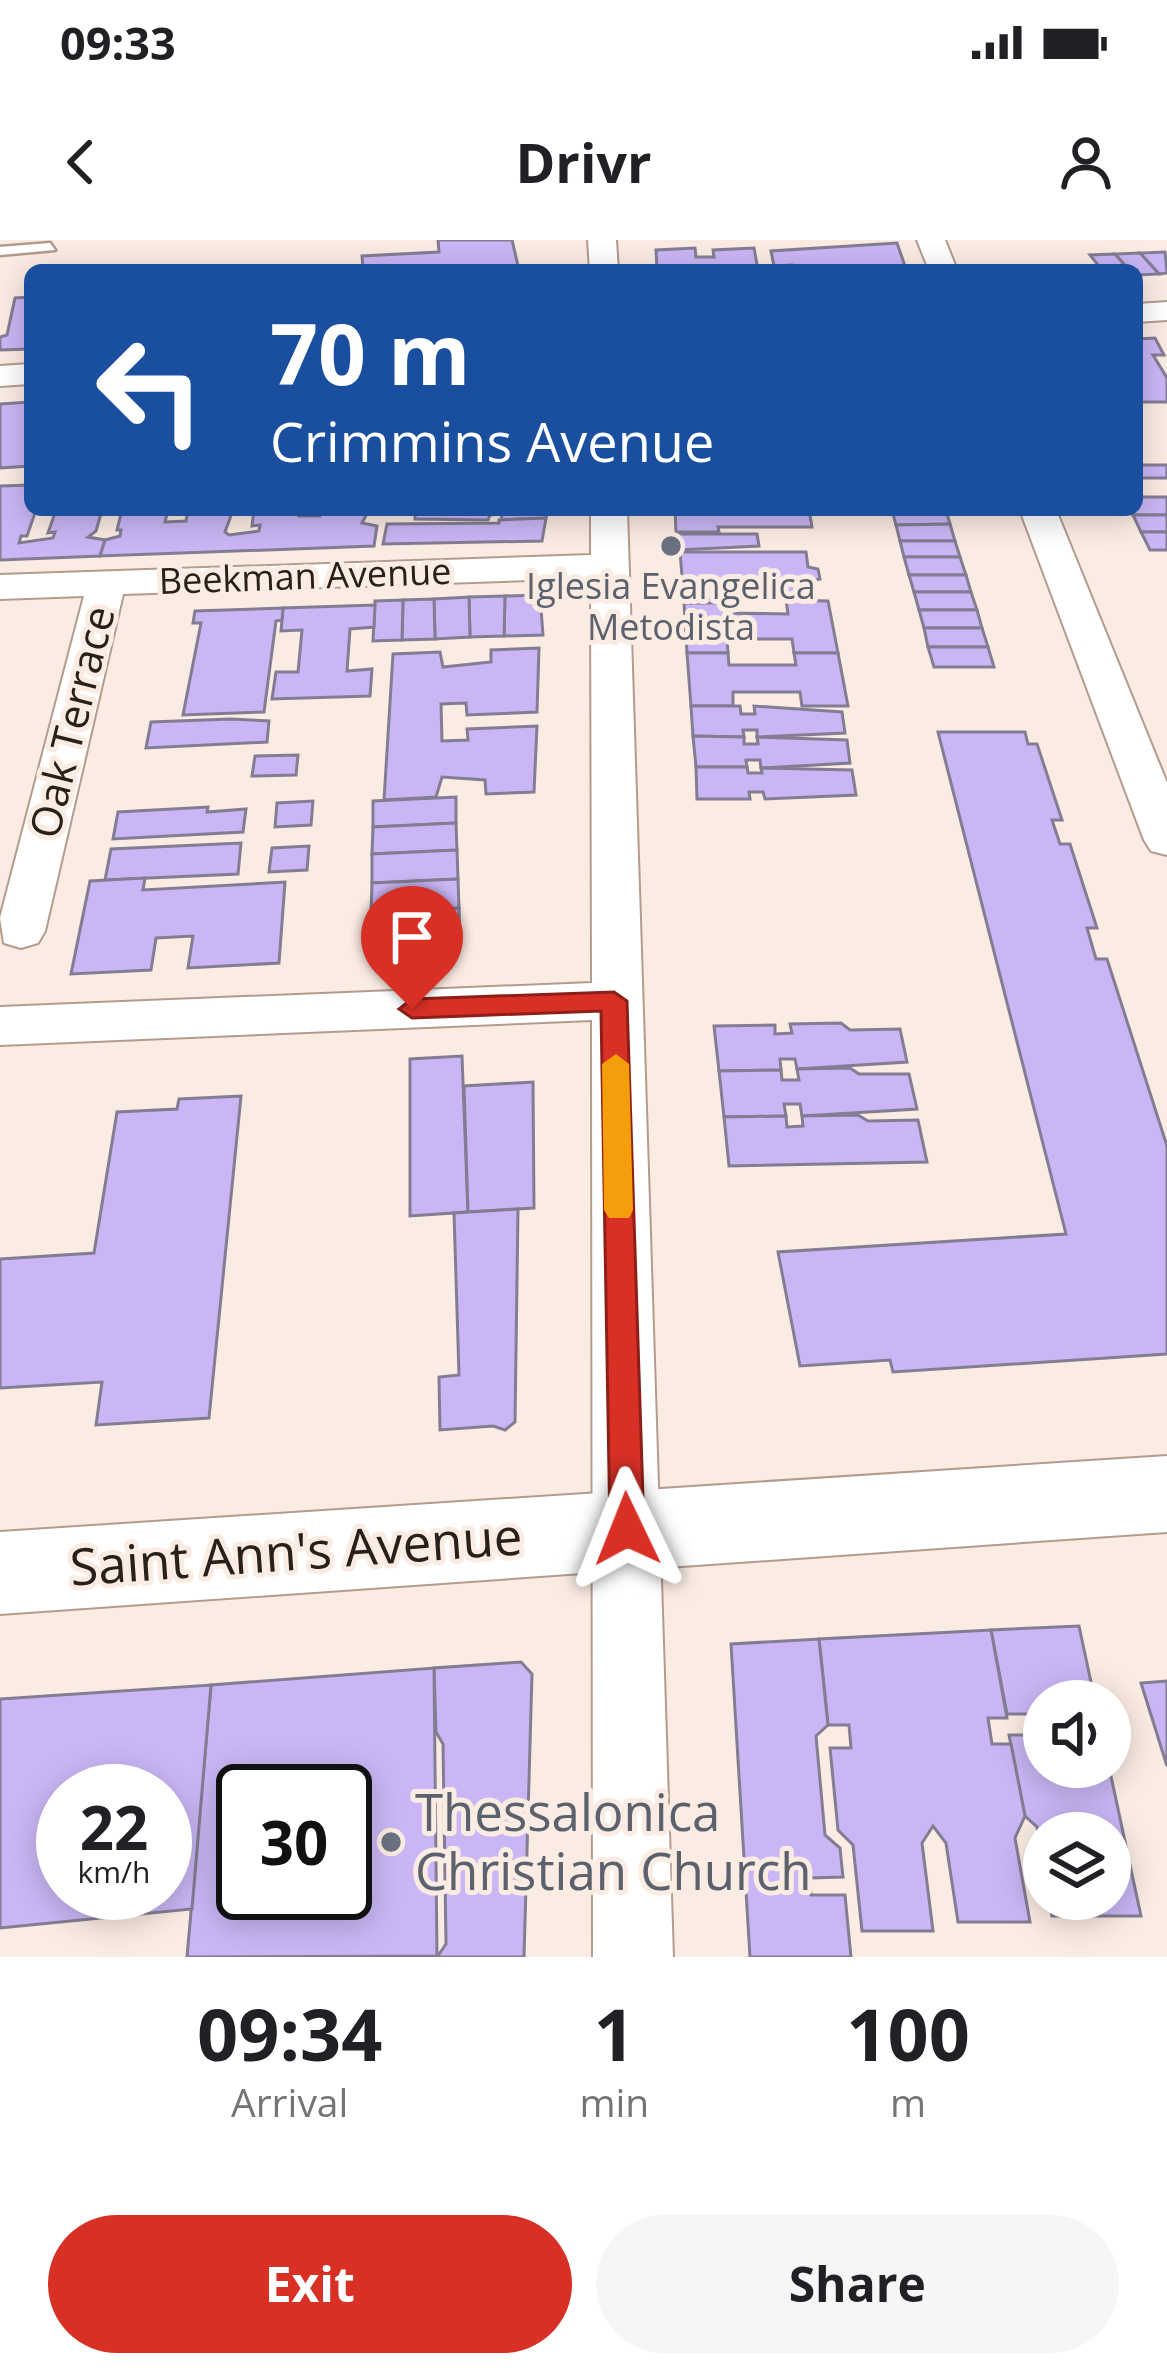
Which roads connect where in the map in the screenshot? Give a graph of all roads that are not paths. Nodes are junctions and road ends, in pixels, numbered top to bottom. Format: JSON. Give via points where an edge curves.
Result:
{"nodes":[{"id":1,"x":50,"y":247,"type":"dead end"},
{"id":2,"x":0,"y":250,"type":"edge"},
{"id":3,"x":609,"y":516,"type":"edge"},
{"id":4,"x":1040,"y":516,"type":"edge"},
{"id":5,"x":609,"y":566,"type":"junction"},
{"id":6,"x":106,"y":583,"type":"junction"},
{"id":7,"x":0,"y":587,"type":"edge"},
{"id":8,"x":1167,"y":840,"type":"edge"},
{"id":9,"x":21,"y":931,"type":"dead end"},
{"id":10,"x":614,"y":1001,"type":"junction"},
{"id":11,"x":0,"y":1026,"type":"edge"},
{"id":12,"x":1167,"y":1494,"type":"edge"},
{"id":13,"x":627,"y":1529,"type":"junction"},
{"id":14,"x":0,"y":1573,"type":"edge"},
{"id":15,"x":633,"y":1957,"type":"edge"}],
"edges":[{"from":1,"to":2,"type":"lane"},
{"from":3,"to":5,"type":"street"},
{"from":4,"to":8,"type":"street"},
{"from":5,"to":6,"type":"street","name":"Beekman Avenue"},
{"from":5,"to":10,"type":"street"},
{"from":6,"to":7,"type":"street","name":"Beekman Avenue"},
{"from":6,"to":9,"type":"street","name":"Oak Terrace"},
{"from":10,"to":11,"type":"street"},
{"from":10,"to":13,"type":"street"},
{"from":12,"to":13,"type":"street","name":"Saint Ann's Avenue"},
{"from":13,"to":14,"type":"street","name":"Saint Ann's Avenue"},
{"from":13,"to":15,"type":"street"}]}
